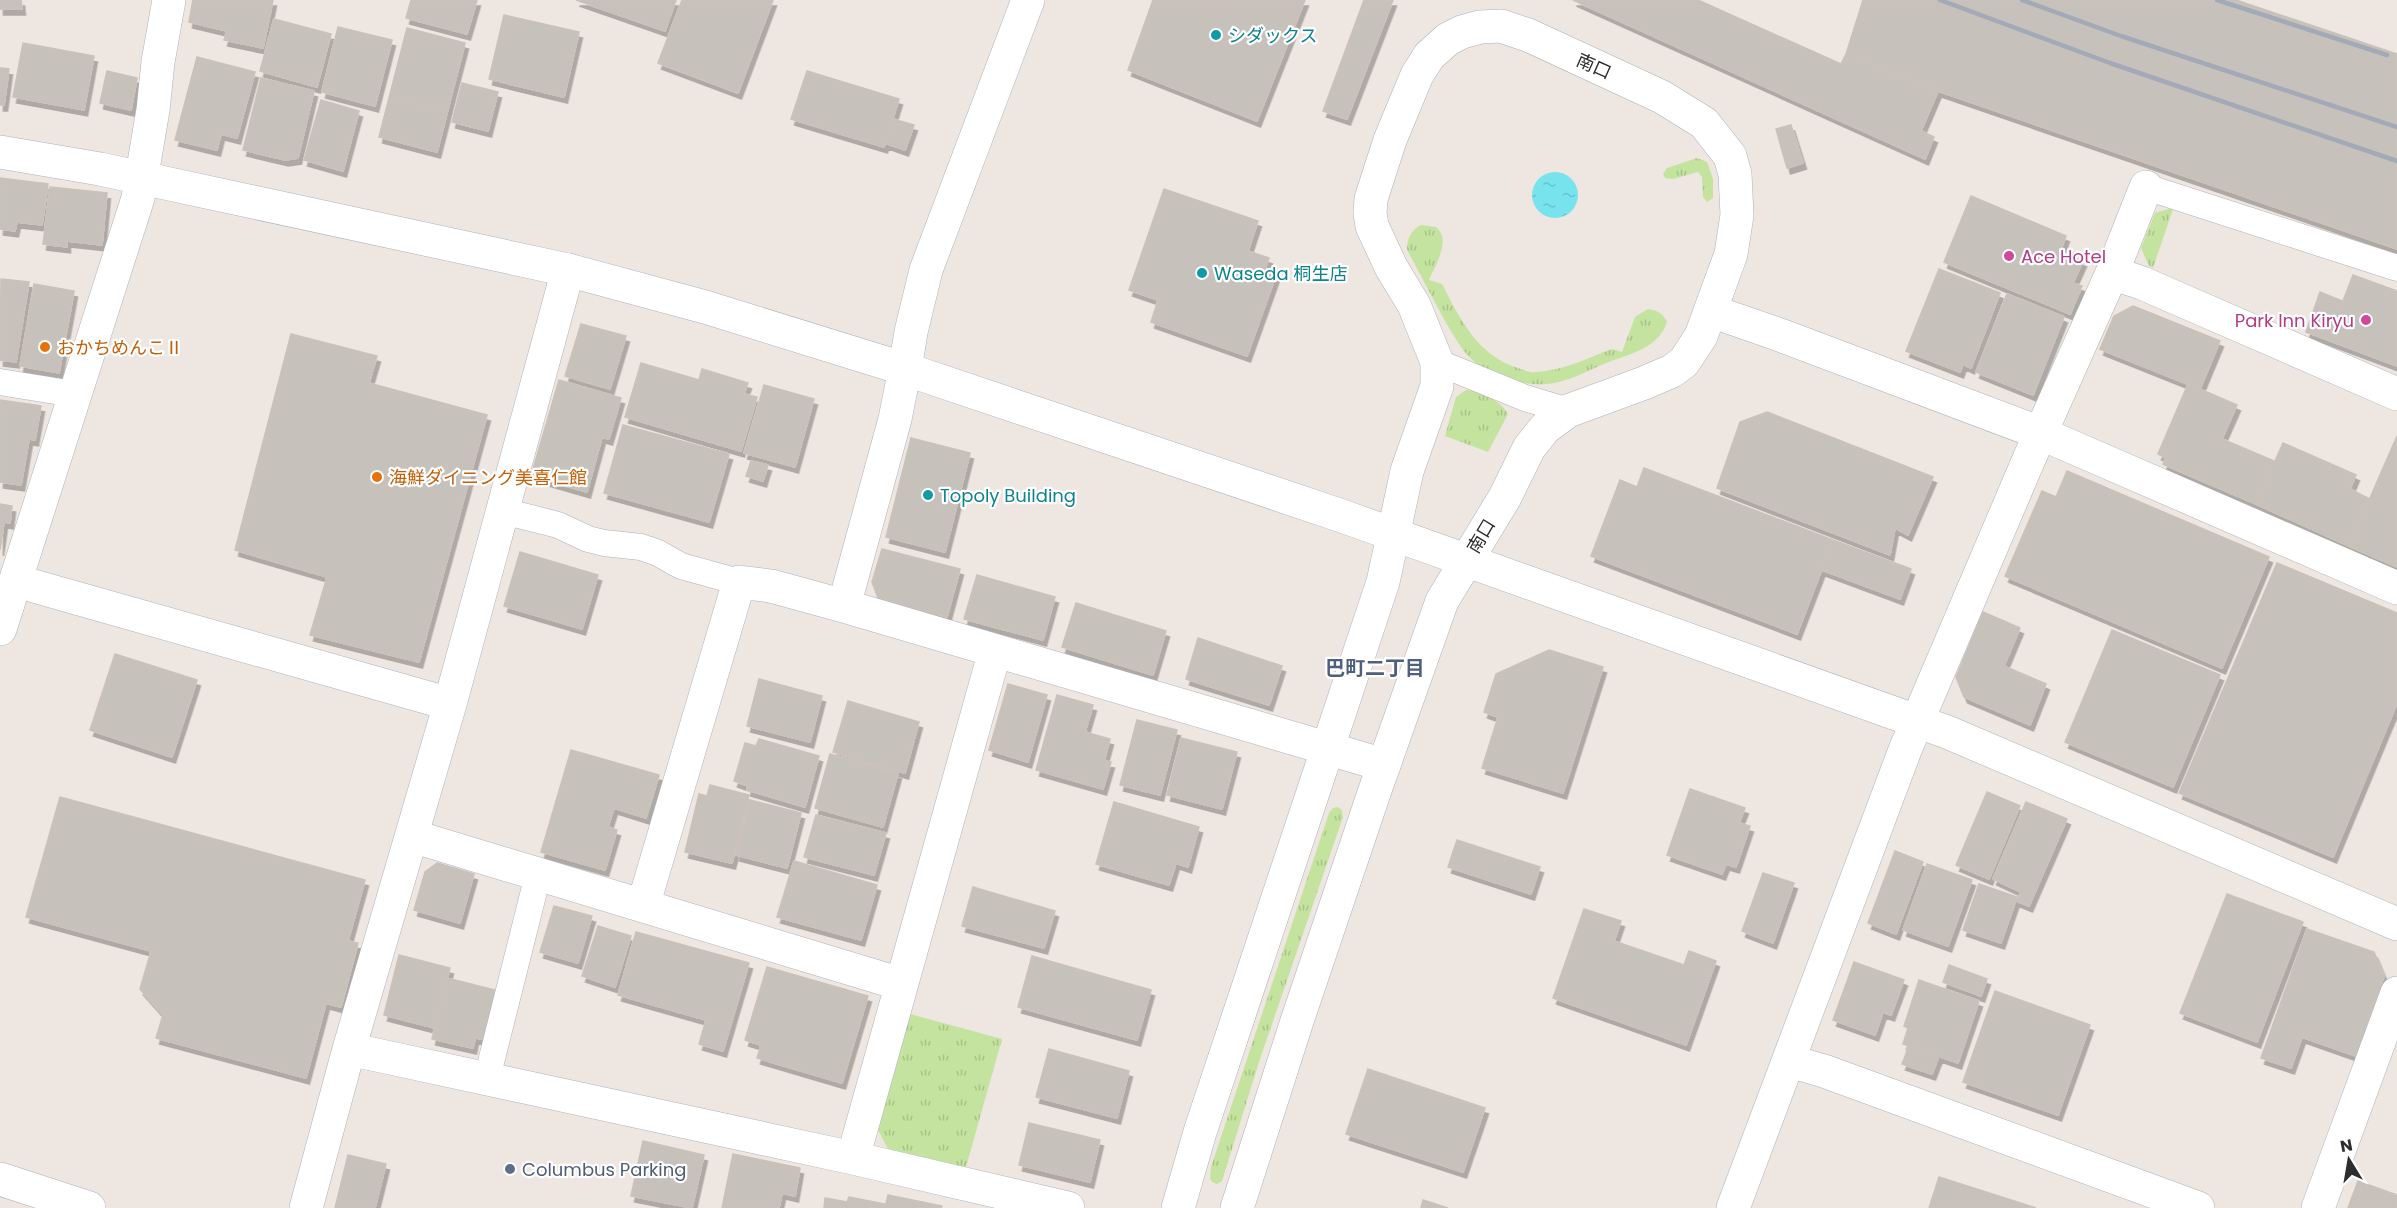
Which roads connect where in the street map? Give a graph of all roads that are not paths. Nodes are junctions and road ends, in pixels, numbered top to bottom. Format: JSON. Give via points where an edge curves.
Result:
{"nodes":[{"id":1,"x":169,"y":0,"type":"edge"},
{"id":2,"x":1028,"y":0,"type":"edge"},
{"id":3,"x":0,"y":152,"type":"edge"},
{"id":4,"x":141,"y":177,"type":"junction"},
{"id":5,"x":2146,"y":187,"type":"joint"},
{"id":6,"x":2397,"y":268,"type":"edge"},
{"id":7,"x":568,"y":270,"type":"junction"},
{"id":8,"x":2112,"y":273,"type":"junction"},
{"id":9,"x":1711,"y":311,"type":"junction"},
{"id":10,"x":1437,"y":362,"type":"junction"},
{"id":11,"x":905,"y":369,"type":"junction"},
{"id":12,"x":0,"y":382,"type":"edge"},
{"id":13,"x":74,"y":394,"type":"junction"},
{"id":14,"x":2397,"y":394,"type":"edge"},
{"id":15,"x":1568,"y":411,"type":"junction"},
{"id":16,"x":2040,"y":433,"type":"junction"},
{"id":17,"x":503,"y":511,"type":"junction"},
{"id":18,"x":1394,"y":535,"type":"junction"},
{"id":19,"x":1466,"y":560,"type":"junction"},
{"id":20,"x":16,"y":580,"type":"junction"},
{"id":21,"x":739,"y":582,"type":"junction"},
{"id":22,"x":2397,"y":588,"type":"edge"},
{"id":23,"x":844,"y":606,"type":"junction"},
{"id":24,"x":0,"y":629,"type":"edge"},
{"id":25,"x":995,"y":651,"type":"junction"},
{"id":26,"x":450,"y":704,"type":"junction"},
{"id":27,"x":1917,"y":721,"type":"junction"},
{"id":28,"x":1328,"y":749,"type":"junction"},
{"id":29,"x":1383,"y":765,"type":"junction"},
{"id":30,"x":412,"y":836,"type":"junction"},
{"id":31,"x":538,"y":875,"type":"junction"},
{"id":32,"x":643,"y":906,"type":"junction"},
{"id":33,"x":2397,"y":924,"type":"edge"},
{"id":34,"x":901,"y":984,"type":"junction"},
{"id":35,"x":2397,"y":993,"type":"edge"},
{"id":36,"x":349,"y":1048,"type":"junction"},
{"id":37,"x":1789,"y":1061,"type":"junction"},
{"id":38,"x":487,"y":1078,"type":"junction"},
{"id":39,"x":853,"y":1158,"type":"junction"},
{"id":40,"x":0,"y":1179,"type":"edge"},
{"id":41,"x":89,"y":1208,"type":"edge"},
{"id":42,"x":306,"y":1208,"type":"edge"},
{"id":43,"x":1068,"y":1208,"type":"edge"},
{"id":44,"x":1178,"y":1208,"type":"edge"},
{"id":45,"x":1237,"y":1208,"type":"edge"},
{"id":46,"x":1733,"y":1208,"type":"edge"},
{"id":47,"x":2198,"y":1208,"type":"edge"},
{"id":48,"x":2318,"y":1208,"type":"edge"}],
"edges":[{"from":1,"to":4,"type":"street"},
{"from":2,"to":11,"type":"street","via":[[926,270]]},
{"from":3,"to":4,"type":"street"},
{"from":4,"to":7,"type":"street"},
{"from":4,"to":13,"type":"street","via":[[133,215]]},
{"from":5,"to":6,"type":"lane"},
{"from":5,"to":8,"type":"street"},
{"from":7,"to":11,"type":"street","via":[[705,307]]},
{"from":7,"to":17,"type":"street"},
{"from":8,"to":14,"type":"street"},
{"from":8,"to":16,"type":"street"},
{"from":9,"to":10,"type":"street","name":"南口","number":"南口","via":[[1731,254],[1737,215],[1735,174],[1730,156],[1720,142],[1704,123],[1662,97],[1528,35],[1501,26],[1480,27],[1448,39],[1430,56],[1390,140],[1371,198],[1372,226],[1414,305]]},
{"from":9,"to":15,"type":"street","name":"南口","number":"南口","via":[[1693,351],[1672,371]]},
{"from":9,"to":16,"type":"street"},
{"from":10,"to":15,"type":"lane"},
{"from":10,"to":18,"type":"street","name":"南口","number":"南口","via":[[1437,386],[1407,471]]},
{"from":11,"to":18,"type":"street"},
{"from":11,"to":23,"type":"street"},
{"from":12,"to":13,"type":"lane"},
{"from":13,"to":20,"type":"street"},
{"from":15,"to":19,"type":"street","name":"南口","number":"南口","via":[[1545,428],[1529,448],[1505,498]]},
{"from":16,"to":22,"type":"street"},
{"from":16,"to":27,"type":"street"},
{"from":17,"to":21,"type":"lane","via":[[558,525],[588,539],[641,547],[681,566]]},
{"from":17,"to":26,"type":"street"},
{"from":18,"to":19,"type":"street"},
{"from":18,"to":28,"type":"street","name":"南口","via":[[1383,582]]},
{"from":19,"to":27,"type":"street"},
{"from":19,"to":29,"type":"street","name":"南口","via":[[1442,601]]},
{"from":20,"to":24,"type":"street"},
{"from":20,"to":26,"type":"street"},
{"from":21,"to":23,"type":"street","via":[[771,586]]},
{"from":21,"to":32,"type":"street"},
{"from":23,"to":25,"type":"street"},
{"from":25,"to":28,"type":"street"},
{"from":25,"to":34,"type":"street"},
{"from":26,"to":30,"type":"street"},
{"from":27,"to":33,"type":"street"},
{"from":27,"to":37,"type":"street"},
{"from":28,"to":29,"type":"street"},
{"from":28,"to":44,"type":"street","name":"南口"},
{"from":29,"to":45,"type":"street","name":"南口"},
{"from":30,"to":31,"type":"street"},
{"from":30,"to":36,"type":"street"},
{"from":31,"to":32,"type":"street"},
{"from":31,"to":38,"type":"lane"},
{"from":32,"to":34,"type":"street"},
{"from":34,"to":39,"type":"street"},
{"from":35,"to":48,"type":"street"},
{"from":36,"to":38,"type":"street"},
{"from":36,"to":42,"type":"street"},
{"from":37,"to":46,"type":"street"},
{"from":37,"to":47,"type":"street"},
{"from":38,"to":39,"type":"street"},
{"from":39,"to":43,"type":"street"},
{"from":40,"to":41,"type":"street"}]}
